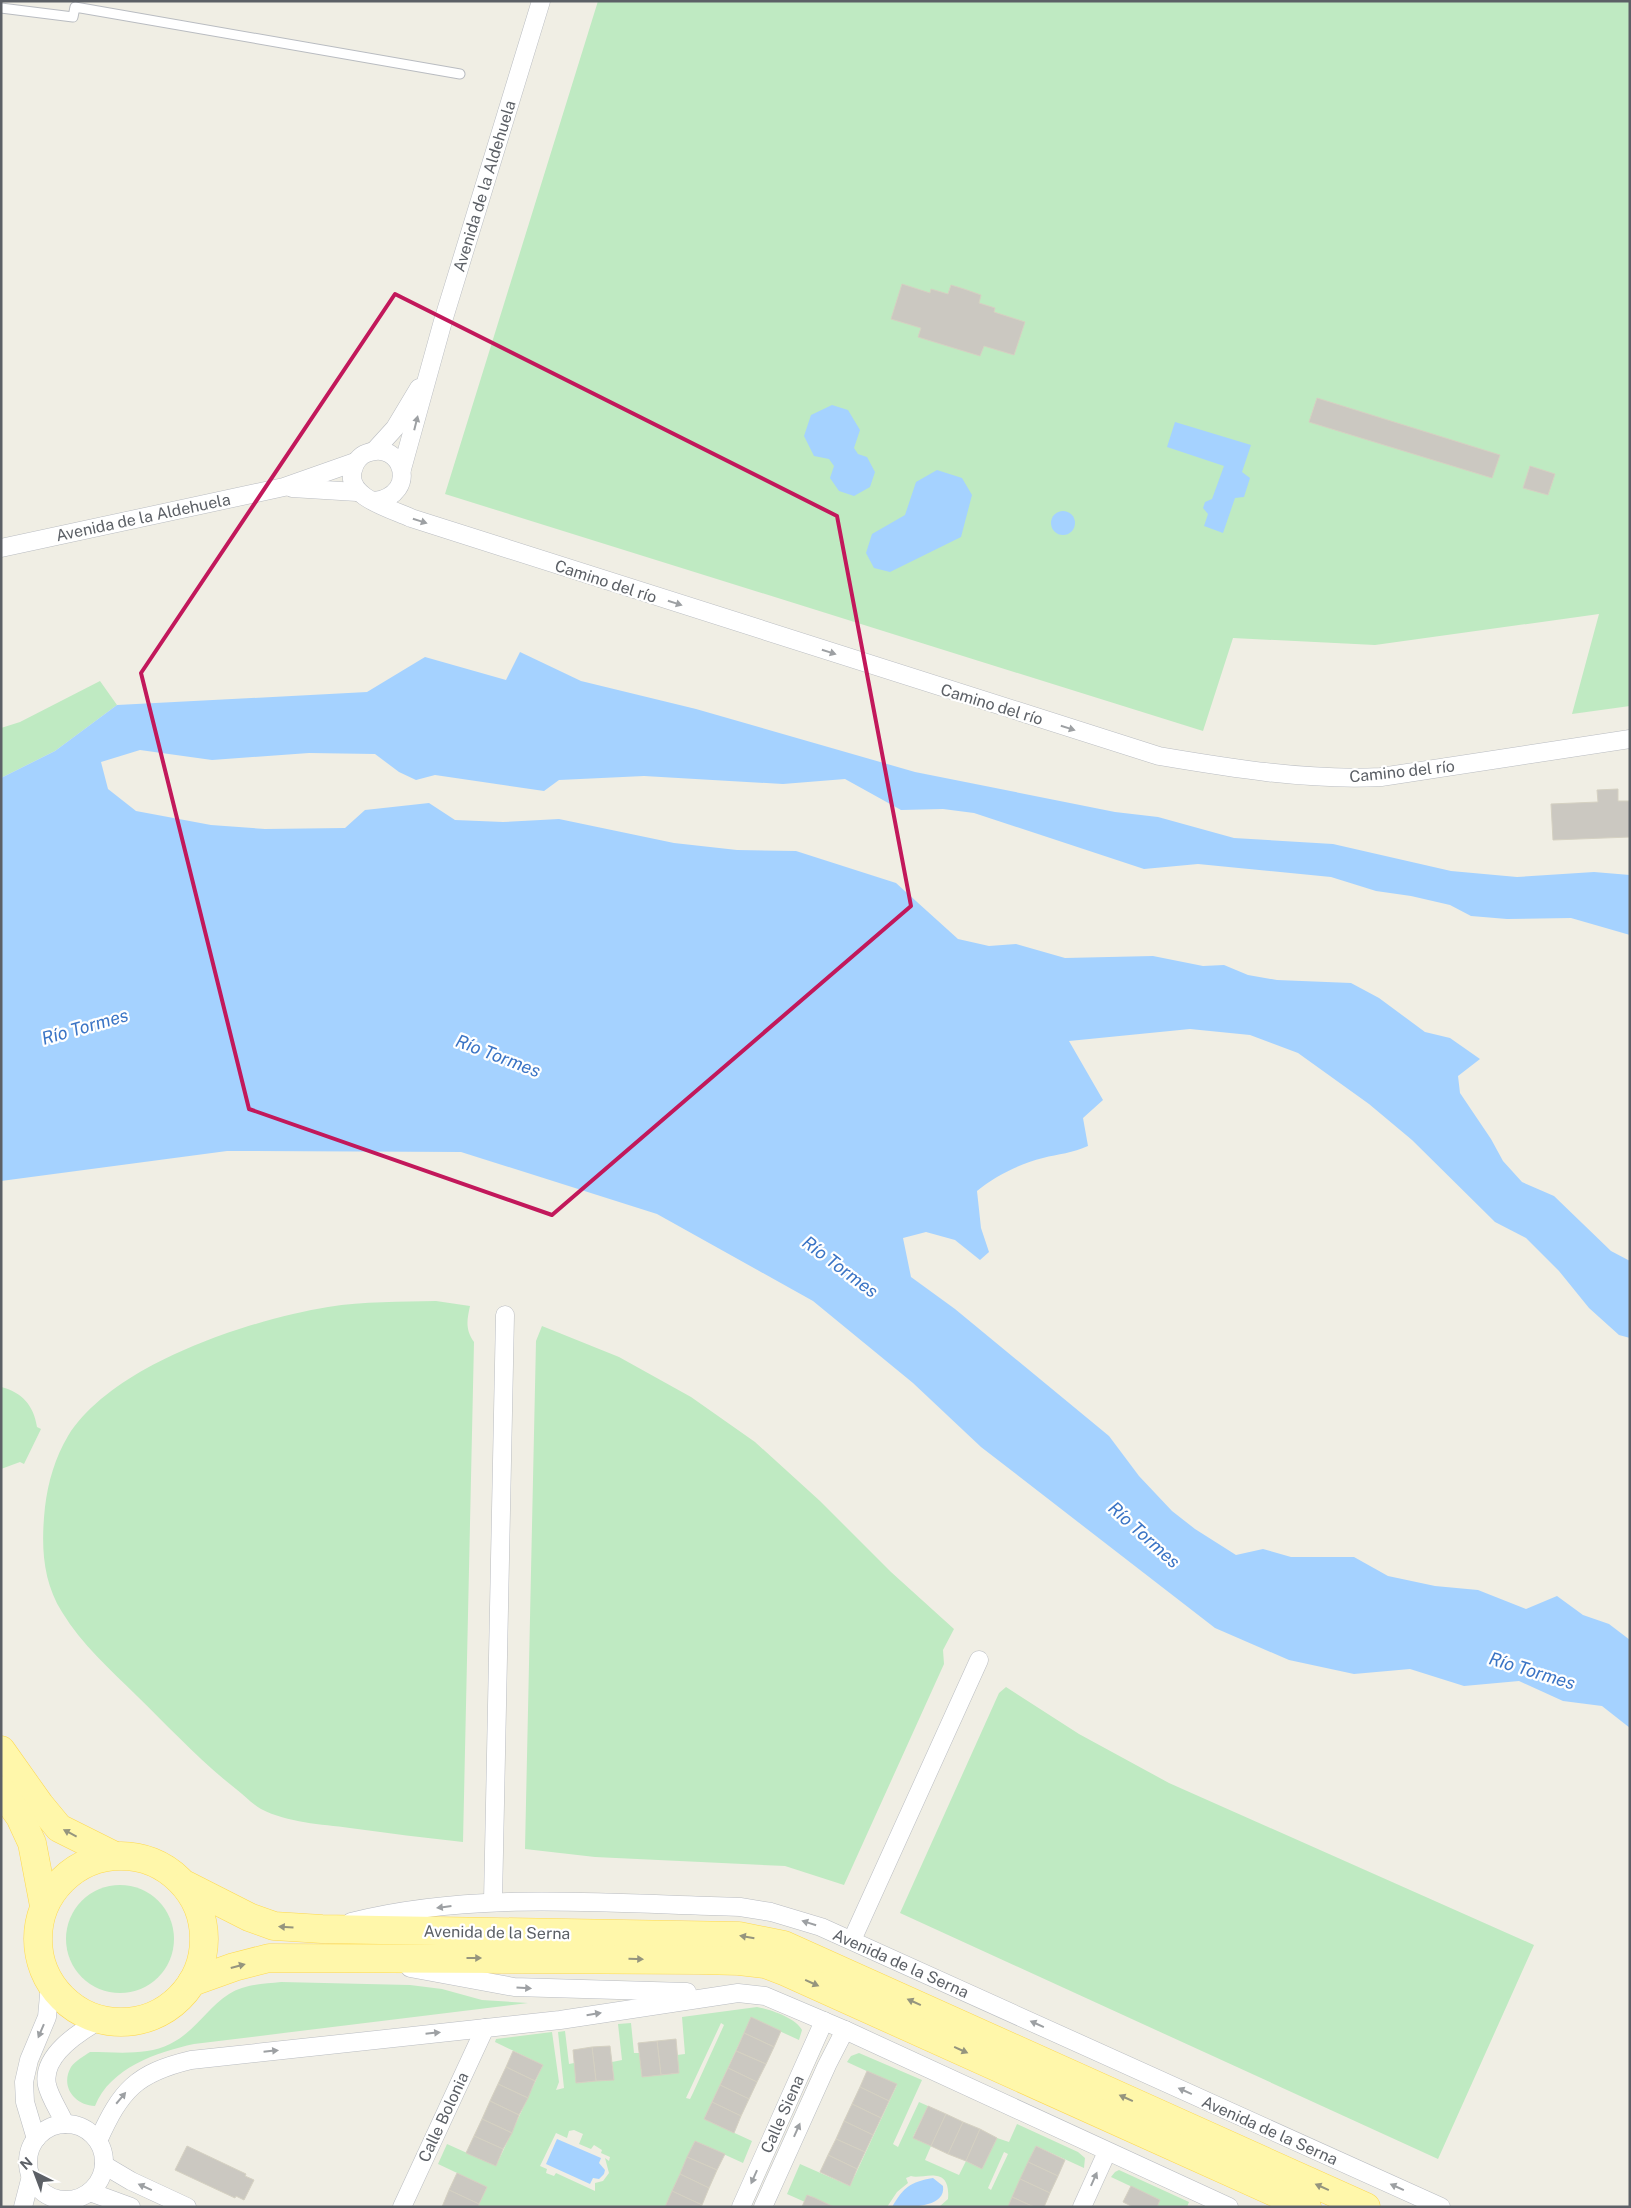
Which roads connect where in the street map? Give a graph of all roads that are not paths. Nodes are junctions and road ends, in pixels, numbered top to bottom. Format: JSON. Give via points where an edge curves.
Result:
{"nodes":[{"id":1,"x":541,"y":1,"type":"edge"},
{"id":2,"x":1,"y":8,"type":"edge"},
{"id":3,"x":460,"y":74,"type":"dead end"},
{"id":4,"x":429,"y":371,"type":"junction"},
{"id":5,"x":375,"y":450,"type":"junction"},
{"id":6,"x":355,"y":462,"type":"junction"},
{"id":7,"x":402,"y":469,"type":"junction"},
{"id":8,"x":284,"y":487,"type":"junction"},
{"id":9,"x":357,"y":492,"type":"junction"},
{"id":10,"x":376,"y":501,"type":"junction"},
{"id":11,"x":1,"y":548,"type":"edge"},
{"id":12,"x":1630,"y":739,"type":"edge"},
{"id":13,"x":505,"y":1315,"type":"dead end"},
{"id":14,"x":979,"y":1660,"type":"dead end"},
{"id":15,"x":1,"y":1750,"type":"edge"},
{"id":16,"x":1,"y":1790,"type":"edge"},
{"id":17,"x":113,"y":1855,"type":"junction"},
{"id":18,"x":186,"y":1885,"type":"junction"},
{"id":19,"x":493,"y":1901,"type":"junction"},
{"id":20,"x":44,"y":1906,"type":"junction"},
{"id":21,"x":322,"y":1929,"type":"junction"},
{"id":22,"x":852,"y":1940,"type":"junction"},
{"id":23,"x":355,"y":1958,"type":"junction"},
{"id":24,"x":192,"y":1982,"type":"junction"},
{"id":25,"x":50,"y":1984,"type":"junction"},
{"id":26,"x":738,"y":1993,"type":"junction"},
{"id":27,"x":100,"y":2020,"type":"junction"},
{"id":28,"x":824,"y":2020,"type":"junction"},
{"id":29,"x":485,"y":2028,"type":"junction"},
{"id":30,"x":845,"y":2030,"type":"junction"},
{"id":31,"x":65,"y":2124,"type":"junction"},
{"id":32,"x":36,"y":2139,"type":"junction"},
{"id":33,"x":98,"y":2141,"type":"junction"},
{"id":34,"x":1107,"y":2152,"type":"junction"},
{"id":35,"x":104,"y":2165,"type":"junction"},
{"id":36,"x":31,"y":2176,"type":"junction"},
{"id":37,"x":90,"y":2192,"type":"junction"},
{"id":38,"x":56,"y":2203,"type":"edge"},
{"id":39,"x":23,"y":2207,"type":"edge"},
{"id":40,"x":131,"y":2207,"type":"edge"},
{"id":41,"x":187,"y":2207,"type":"edge"},
{"id":42,"x":402,"y":2207,"type":"edge"},
{"id":43,"x":741,"y":2207,"type":"edge"},
{"id":44,"x":763,"y":2207,"type":"edge"},
{"id":45,"x":1082,"y":2207,"type":"edge"},
{"id":46,"x":1229,"y":2207,"type":"edge"},
{"id":47,"x":1307,"y":2207,"type":"edge"},
{"id":48,"x":1366,"y":2207,"type":"edge"},
{"id":49,"x":1441,"y":2207,"type":"edge"}],
"edges":[{"from":1,"to":4,"type":"street","name":"Avenida de la Aldehuela"},
{"from":2,"to":3,"type":"lane","via":[[73,16],[75,7]]},
{"from":4,"to":5,"type":"street","name":"Avenida de la Aldehuela","via":[[395,428]]},
{"from":7,"to":4,"type":"street","name":"Avenida de la Aldehuela","one_way":true},
{"from":5,"to":6,"type":"street"},
{"from":5,"to":7,"type":"street","via":[[396,458]]},
{"from":6,"to":8,"type":"street","name":"Avenida de la Aldehuela"},
{"from":6,"to":9,"type":"street","via":[[352,483]]},
{"from":7,"to":10,"type":"street","via":[[402,482],[396,492]]},
{"from":8,"to":9,"type":"street","name":"Avenida de la Aldehuela"},
{"from":8,"to":11,"type":"street","name":"Avenida de la Aldehuela"},
{"from":9,"to":10,"type":"street"},
{"from":10,"to":12,"type":"street","name":"Camino del río","one_way":true,"via":[[411,518],[1159,756],[1328,777],[1361,778]]},
{"from":13,"to":19,"type":"street"},
{"from":14,"to":22,"type":"street"},
{"from":17,"to":15,"type":"main road","one_way":true,"via":[[59,1828]]},
{"from":16,"to":20,"type":"main road","via":[[20,1817],[32,1843]]},
{"from":17,"to":18,"type":"main road","via":[[140,1857],[165,1868]]},
{"from":17,"to":20,"type":"main road","via":[[84,1864],[60,1881]]},
{"from":21,"to":18,"type":"main road","name":"Avenida de la Serna","one_way":true,"via":[[274,1926]]},
{"from":18,"to":24,"type":"main road","via":[[203,1922],[204,1943]]},
{"from":19,"to":21,"type":"street","name":"Avenida de la Serna","one_way":true,"via":[[382,1914]]},
{"from":22,"to":19,"type":"street","name":"Avenida de la Serna","one_way":true,"via":[[804,1921],[740,1907]]},
{"from":20,"to":25,"type":"main road","via":[[38,1932],[40,1959]]},
{"from":48,"to":21,"type":"main road","name":"Avenida de la Serna","one_way":true,"via":[[784,1945],[739,1936]]},
{"from":49,"to":22,"type":"street","name":"Avenida de la Serna","one_way":true},
{"from":24,"to":23,"type":"main road","name":"Avenida de la Serna","one_way":true,"via":[[270,1958]]},
{"from":23,"to":26,"type":"street","name":"Avenida de la Serna","one_way":true,"via":[[514,1987]]},
{"from":23,"to":47,"type":"main road","name":"Avenida de la Serna","one_way":true,"via":[[719,1960],[765,1964]]},
{"from":24,"to":27,"type":"main road","via":[[174,2003],[152,2016],[126,2022]]},
{"from":25,"to":27,"type":"main road","via":[[71,2006]]},
{"from":25,"to":32,"type":"street","one_way":true,"via":[[47,2017],[29,2060],[24,2082],[25,2102]]},
{"from":26,"to":28,"type":"street","name":"Avenida de la Serna","via":[[765,1996]]},
{"from":29,"to":26,"type":"street","name":"Avenida de la Serna","one_way":true},
{"from":27,"to":31,"type":"street","via":[[76,2033],[62,2047],[49,2069],[47,2085]]},
{"from":28,"to":30,"type":"street","name":"Avenida de la Serna"},
{"from":28,"to":43,"type":"street","name":"Calle Siena","one_way":true},
{"from":33,"to":29,"type":"street","name":"Avenida de la Serna","one_way":true,"via":[[122,2096],[161,2067],[191,2060]]},
{"from":29,"to":42,"type":"street","name":"Calle Bolonia"},
{"from":30,"to":34,"type":"street","name":"Avenida de la Serna"},
{"from":44,"to":30,"type":"street","name":"Calle Siena","one_way":true},
{"from":31,"to":32,"type":"street","via":[[54,2126]]},
{"from":31,"to":33,"type":"street","via":[[84,2128]]},
{"from":32,"to":36,"type":"street","via":[[29,2157]]},
{"from":33,"to":35,"type":"street"},
{"from":45,"to":34,"type":"street","one_way":true},
{"from":34,"to":46,"type":"street","name":"Avenida de la Serna"},
{"from":35,"to":37,"type":"street","via":[[97,2184]]},
{"from":41,"to":35,"type":"street","one_way":true},
{"from":36,"to":38,"type":"street"},
{"from":36,"to":39,"type":"street"},
{"from":37,"to":38,"type":"street"},
{"from":37,"to":40,"type":"street"}]}
